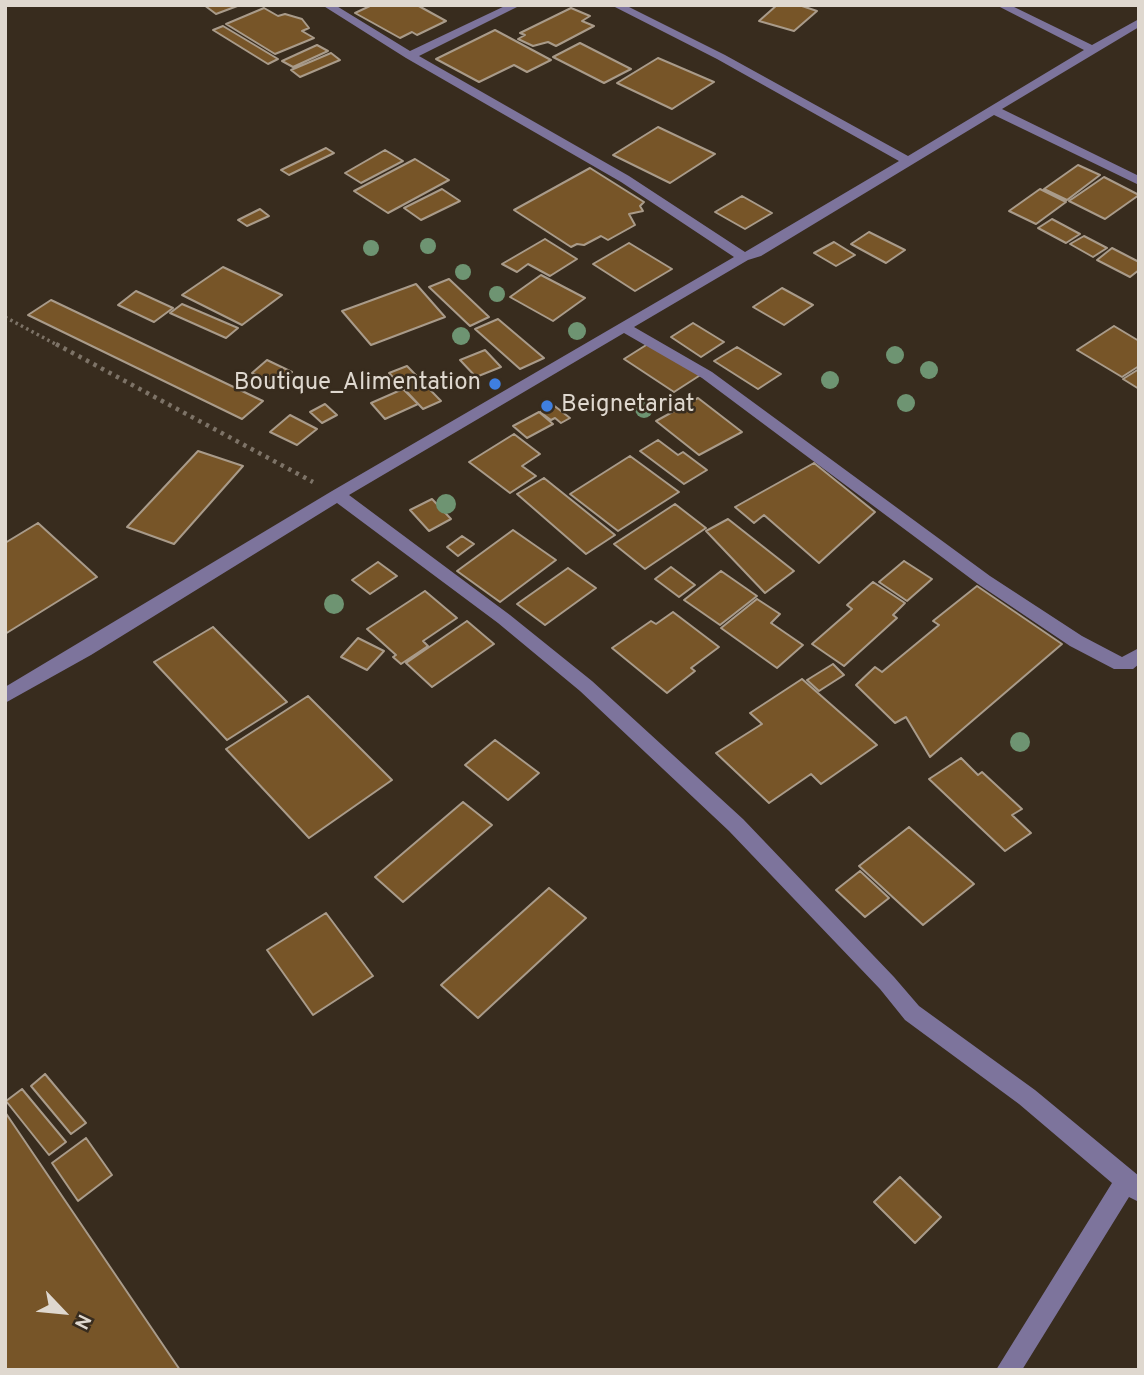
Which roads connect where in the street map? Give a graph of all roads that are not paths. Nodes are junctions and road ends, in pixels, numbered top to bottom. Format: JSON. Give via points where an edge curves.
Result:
{"nodes":[{"id":1,"x":327,"y":5,"type":"edge"},
{"id":2,"x":516,"y":5,"type":"edge"},
{"id":3,"x":616,"y":5,"type":"edge"},
{"id":4,"x":1001,"y":5,"type":"edge"},
{"id":5,"x":1139,"y":22,"type":"edge"},
{"id":6,"x":1093,"y":50,"type":"junction"},
{"id":7,"x":410,"y":56,"type":"junction"},
{"id":8,"x":992,"y":109,"type":"junction"},
{"id":9,"x":906,"y":160,"type":"junction"},
{"id":10,"x":1139,"y":181,"type":"edge"},
{"id":11,"x":743,"y":257,"type":"junction"},
{"id":12,"x":624,"y":327,"type":"junction"},
{"id":13,"x":338,"y":495,"type":"junction"},
{"id":14,"x":1139,"y":654,"type":"edge"},
{"id":15,"x":5,"y":696,"type":"edge"},
{"id":16,"x":1132,"y":1187,"type":"edge"},
{"id":17,"x":1007,"y":1370,"type":"edge"}],
"edges":[{"from":1,"to":7,"type":"street"},
{"from":2,"to":7,"type":"street"},
{"from":3,"to":9,"type":"street","via":[[721,57]]},
{"from":4,"to":6,"type":"street"},
{"from":5,"to":6,"type":"street"},
{"from":6,"to":8,"type":"street"},
{"from":7,"to":11,"type":"street","via":[[625,179]]},
{"from":8,"to":9,"type":"street"},
{"from":8,"to":10,"type":"street"},
{"from":9,"to":11,"type":"street"},
{"from":11,"to":12,"type":"street"},
{"from":12,"to":13,"type":"street"},
{"from":12,"to":14,"type":"street","via":[[707,375],[984,580],[1076,641],[1120,664]]},
{"from":13,"to":15,"type":"street"},
{"from":13,"to":16,"type":"street","via":[[586,685],[736,825],[912,1013],[1027,1097]]},
{"from":16,"to":17,"type":"street"}]}
